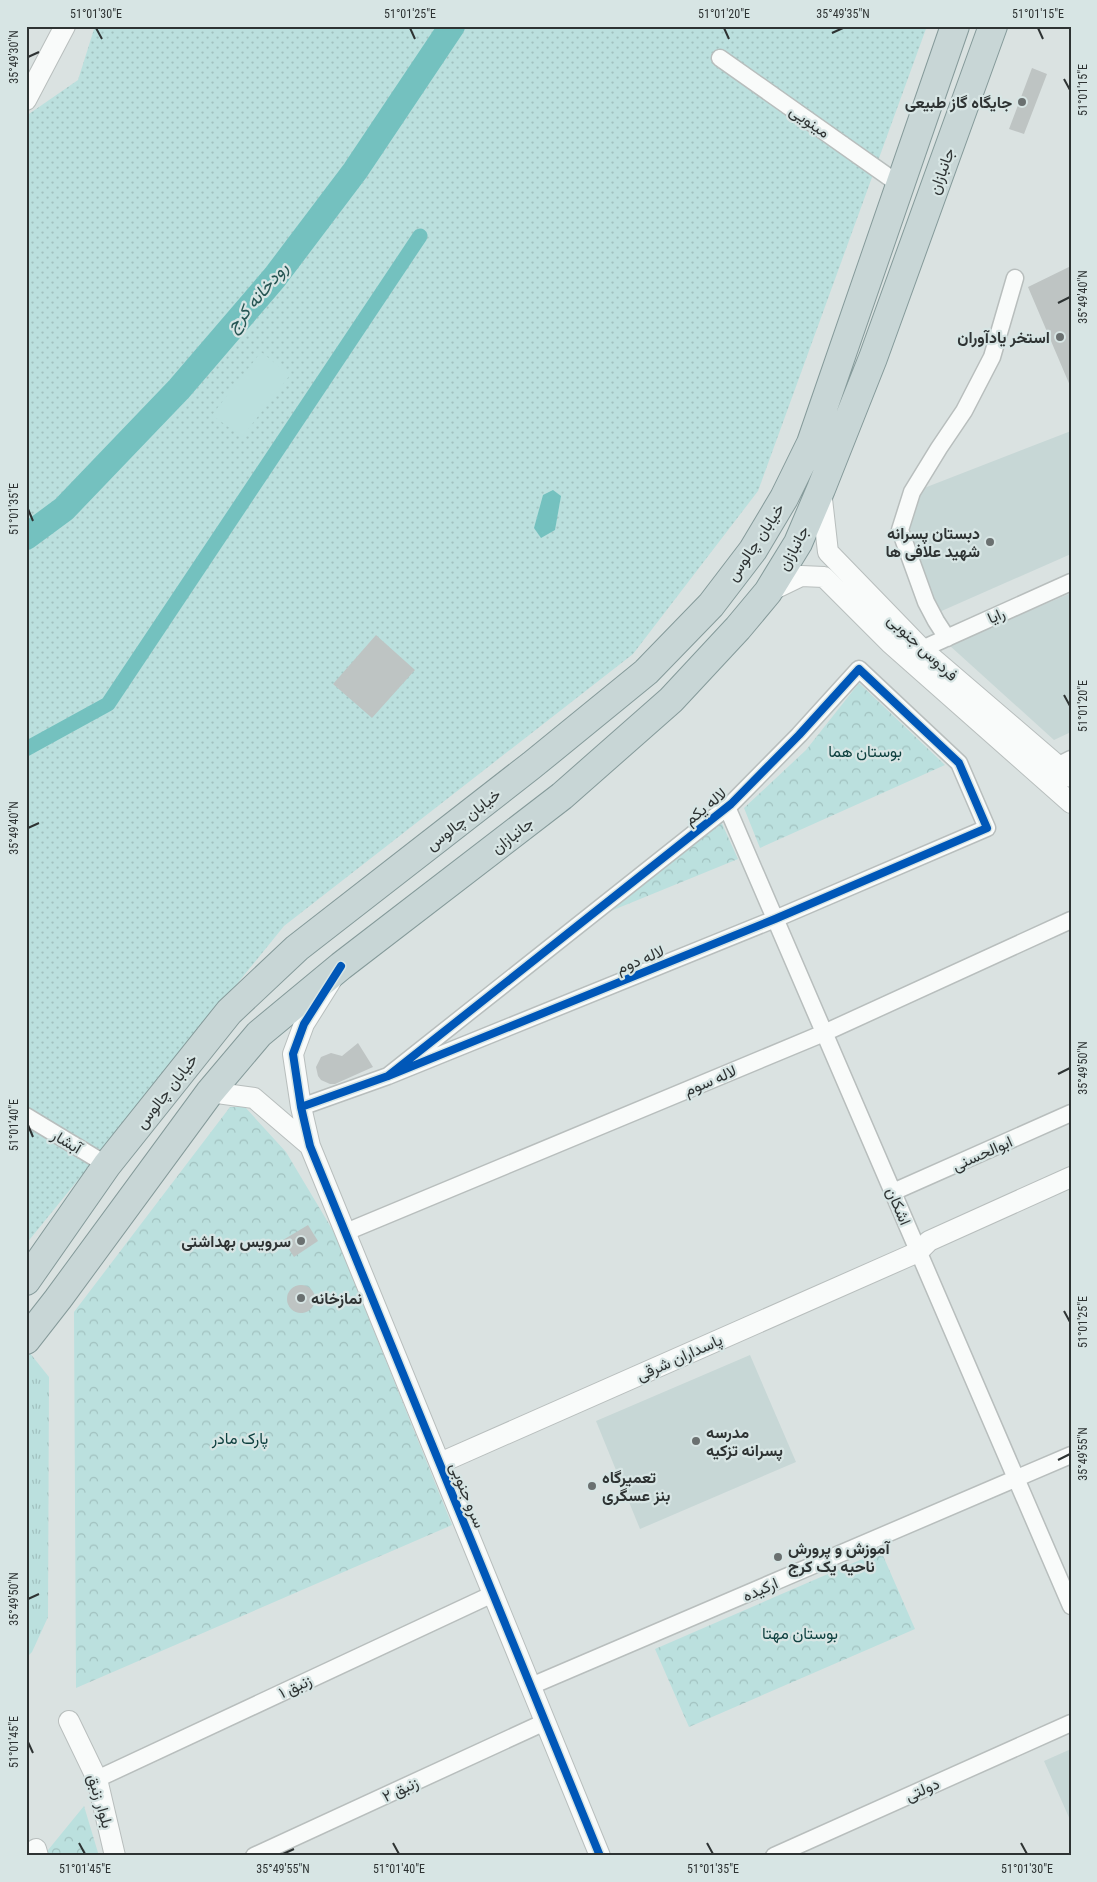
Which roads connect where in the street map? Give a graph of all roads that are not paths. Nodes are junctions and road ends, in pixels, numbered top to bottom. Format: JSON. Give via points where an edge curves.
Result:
{"nodes":[{"id":1,"x":66,"y":26,"type":"edge"},
{"id":2,"x":955,"y":26,"type":"edge"},
{"id":3,"x":993,"y":26,"type":"edge"},
{"id":4,"x":720,"y":58,"type":"dead end"},
{"id":5,"x":26,"y":100,"type":"edge"},
{"id":6,"x":900,"y":185,"type":"junction"},
{"id":7,"x":1015,"y":278,"type":"dead end"},
{"id":8,"x":852,"y":328,"type":"joint"},
{"id":9,"x":821,"y":489,"type":"junction"},
{"id":10,"x":1071,"y":582,"type":"edge"},
{"id":11,"x":768,"y":592,"type":"junction"},
{"id":12,"x":947,"y":638,"type":"junction"},
{"id":13,"x":922,"y":649,"type":"junction"},
{"id":14,"x":532,"y":765,"type":"junction"},
{"id":15,"x":1067,"y":767,"type":"edge"},
{"id":16,"x":562,"y":796,"type":"junction"},
{"id":17,"x":1071,"y":802,"type":"edge"},
{"id":18,"x":727,"y":807,"type":"junction"},
{"id":19,"x":987,"y":828,"type":"joint"},
{"id":20,"x":775,"y":919,"type":"junction"},
{"id":21,"x":1071,"y":920,"type":"edge"},
{"id":22,"x":341,"y":966,"type":"junction"},
{"id":23,"x":824,"y":1033,"type":"junction"},
{"id":24,"x":388,"y":1076,"type":"junction"},
{"id":25,"x":210,"y":1092,"type":"junction"},
{"id":26,"x":301,"y":1108,"type":"junction"},
{"id":27,"x":1071,"y":1113,"type":"edge"},
{"id":28,"x":26,"y":1116,"type":"edge"},
{"id":29,"x":310,"y":1146,"type":"junction"},
{"id":30,"x":107,"y":1165,"type":"junction"},
{"id":31,"x":1071,"y":1177,"type":"edge"},
{"id":32,"x":893,"y":1192,"type":"junction"},
{"id":33,"x":1071,"y":1192,"type":"edge"},
{"id":34,"x":346,"y":1232,"type":"junction"},
{"id":35,"x":918,"y":1252,"type":"junction"},
{"id":36,"x":26,"y":1282,"type":"edge"},
{"id":37,"x":26,"y":1340,"type":"edge"},
{"id":38,"x":1071,"y":1455,"type":"edge"},
{"id":39,"x":440,"y":1463,"type":"junction"},
{"id":40,"x":1016,"y":1480,"type":"junction"},
{"id":41,"x":493,"y":1594,"type":"junction"},
{"id":42,"x":1071,"y":1606,"type":"edge"},
{"id":43,"x":530,"y":1686,"type":"junction"},
{"id":44,"x":69,"y":1721,"type":"dead end"},
{"id":45,"x":545,"y":1722,"type":"junction"},
{"id":46,"x":1071,"y":1723,"type":"edge"},
{"id":47,"x":97,"y":1779,"type":"junction"},
{"id":48,"x":115,"y":1856,"type":"edge"},
{"id":49,"x":254,"y":1856,"type":"edge"},
{"id":50,"x":600,"y":1856,"type":"edge"},
{"id":51,"x":774,"y":1856,"type":"edge"}],
"edges":[{"from":1,"to":5,"type":"street"},
{"from":2,"to":6,"type":"highway","name":"جانبازان"},
{"from":3,"to":9,"type":"highway","name":"جانبازان","via":[[873,358]]},
{"from":4,"to":6,"type":"street","name":"مینویی"},
{"from":6,"to":8,"type":"highway","name":"جانبازان"},
{"from":7,"to":12,"type":"street","via":[[992,357],[964,411],[912,492],[900,530],[926,602]]},
{"from":8,"to":14,"type":"highway","name":"خیابان چالوس","via":[[811,443],[753,550],[712,605],[646,672]]},
{"from":9,"to":11,"type":"highway","name":"جانبازان","via":[[798,543]]},
{"from":9,"to":13,"type":"street","name":"فردوس جنوبی","via":[[828,552]]},
{"from":10,"to":12,"type":"street","name":"رایا"},
{"from":11,"to":16,"type":"highway","name":"جانبازان","via":[[672,700]]},
{"from":11,"to":17,"type":"street","name":"فردوس جنوبی","via":[[801,576],[824,577],[890,642]]},
{"from":12,"to":13,"type":"street","name":"رایا"},
{"from":13,"to":15,"type":"street","name":"فردوس جنوبی"},
{"from":14,"to":16,"type":"highway"},
{"from":14,"to":30,"type":"highway","name":"خیابان چالوس","via":[[297,948],[236,1005]]},
{"from":16,"to":22,"type":"highway","name":"جانبازان"},
{"from":18,"to":19,"type":"street","name":"لاله یکم","via":[[800,735],[859,669],[959,762]]},
{"from":18,"to":20,"type":"street","name":"اشکان"},
{"from":18,"to":24,"type":"street","name":"لاله یکم"},
{"from":19,"to":20,"type":"street","name":"لاله دوم"},
{"from":20,"to":23,"type":"street","name":"اشکان"},
{"from":20,"to":24,"type":"street","name":"لاله دوم"},
{"from":21,"to":23,"type":"street","name":"لاله سوم"},
{"from":22,"to":25,"type":"highway","via":[[259,1034]]},
{"from":22,"to":26,"type":"street","name":"سرو جنوبی","via":[[304,1024],[293,1054]]},
{"from":23,"to":32,"type":"street","name":"اشکان"},
{"from":23,"to":34,"type":"street","name":"لاله سوم"},
{"from":24,"to":26,"type":"street","name":"لاله دوم"},
{"from":25,"to":29,"type":"street","via":[[254,1098]]},
{"from":25,"to":37,"type":"highway"},
{"from":26,"to":29,"type":"street","name":"سرو جنوبی"},
{"from":27,"to":32,"type":"street","name":"ابوالحسنی"},
{"from":28,"to":30,"type":"street","name":"آبشار"},
{"from":29,"to":34,"type":"street","name":"سرو جنوبی"},
{"from":30,"to":36,"type":"highway","name":"خیابان چالوس"},
{"from":31,"to":35,"type":"street","name":"پاسداران شرقی","via":[[929,1241]]},
{"from":32,"to":35,"type":"street","name":"اشکان"},
{"from":33,"to":35,"type":"street","name":"پاسداران شرقی","via":[[931,1252]]},
{"from":34,"to":39,"type":"street","name":"سرو جنوبی"},
{"from":35,"to":39,"type":"street","name":"پاسداران شرقی"},
{"from":35,"to":40,"type":"street","name":"اشکان"},
{"from":38,"to":40,"type":"street","name":"ارکیده"},
{"from":39,"to":41,"type":"street","name":"سرو جنوبی"},
{"from":40,"to":42,"type":"street","name":"اشکان"},
{"from":40,"to":43,"type":"street","name":"ارکیده"},
{"from":41,"to":43,"type":"street","name":"سرو جنوبی"},
{"from":41,"to":47,"type":"street","name":"زنبق ۱"},
{"from":43,"to":45,"type":"street","name":"سرو جنوبی"},
{"from":44,"to":47,"type":"street","name":"بلوار زنبق"},
{"from":45,"to":49,"type":"street","name":"زنبق ۲"},
{"from":45,"to":50,"type":"street","name":"سرو جنوبی"},
{"from":46,"to":51,"type":"street","name":"دولتی"},
{"from":47,"to":48,"type":"street","name":"بلوار زنبق"}]}
